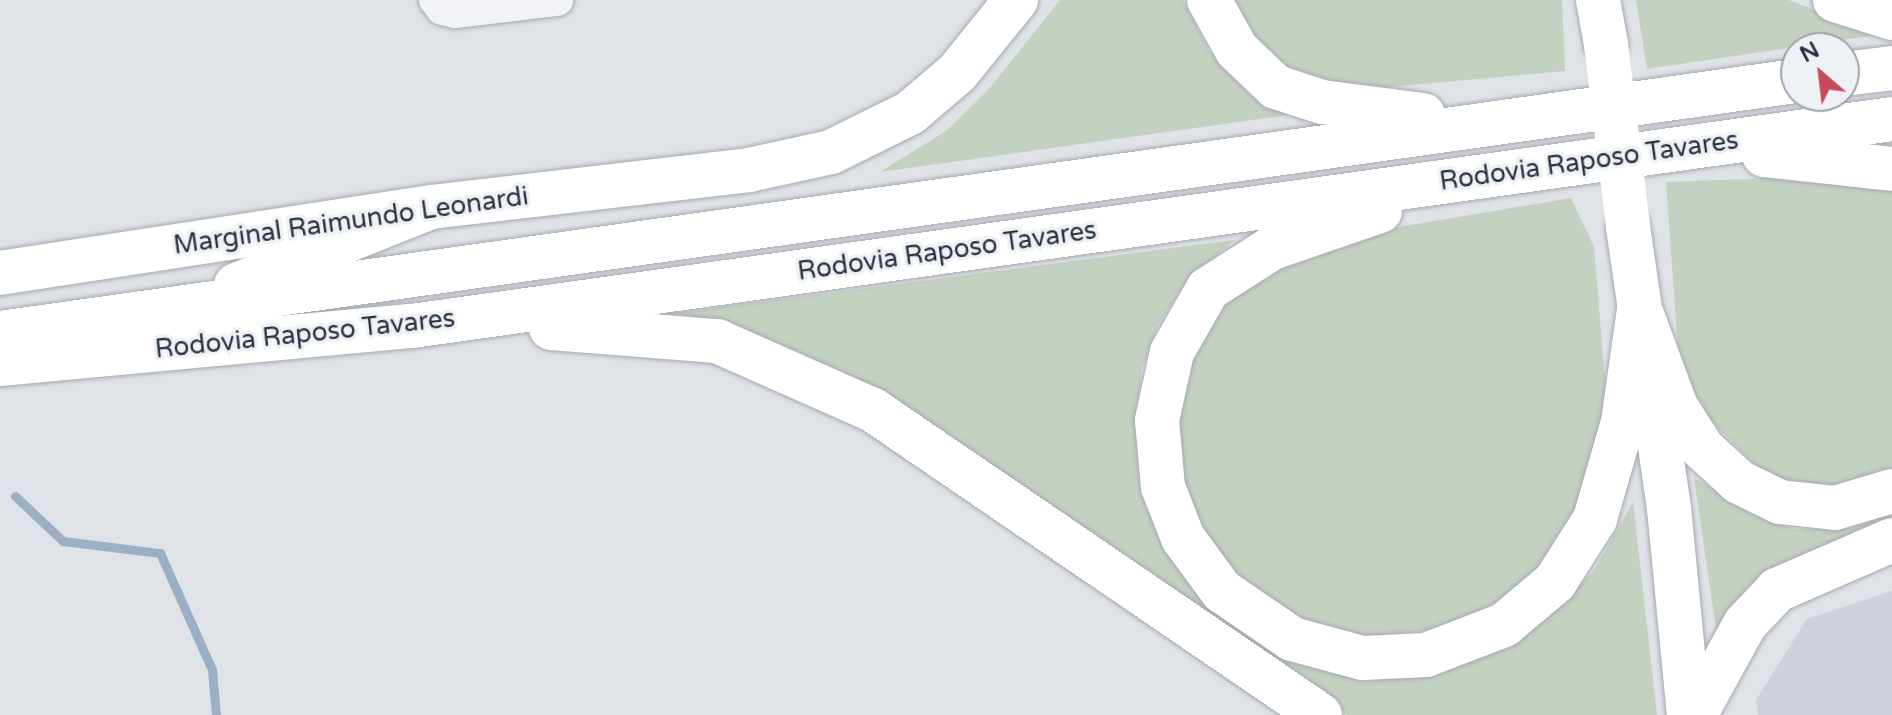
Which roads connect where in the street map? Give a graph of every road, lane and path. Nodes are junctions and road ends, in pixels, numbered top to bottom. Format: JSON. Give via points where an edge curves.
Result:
{"nodes":[{"id":1,"x":435,"y":0,"type":"edge"},
{"id":2,"x":557,"y":0,"type":"edge"},
{"id":3,"x":1016,"y":0,"type":"edge"},
{"id":4,"x":1209,"y":0,"type":"edge"},
{"id":5,"x":1598,"y":0,"type":"edge"},
{"id":6,"x":1835,"y":0,"type":"edge"},
{"id":7,"x":1892,"y":18,"type":"edge"},
{"id":8,"x":1892,"y":68,"type":"edge"},
{"id":9,"x":1860,"y":72,"type":"edge"},
{"id":10,"x":1780,"y":83,"type":"edge"},
{"id":11,"x":1522,"y":119,"type":"junction"},
{"id":12,"x":1892,"y":119,"type":"edge"},
{"id":13,"x":1666,"y":149,"type":"junction"},
{"id":14,"x":1531,"y":169,"type":"junction"},
{"id":15,"x":1892,"y":169,"type":"edge"},
{"id":16,"x":431,"y":207,"type":"junction"},
{"id":17,"x":0,"y":273,"type":"edge"},
{"id":18,"x":1639,"y":309,"type":"junction"},
{"id":19,"x":170,"y":312,"type":"junction"},
{"id":20,"x":412,"y":326,"type":"junction"},
{"id":21,"x":0,"y":333,"type":"edge"},
{"id":22,"x":0,"y":364,"type":"edge"},
{"id":23,"x":1892,"y":491,"type":"edge"},
{"id":24,"x":1892,"y":540,"type":"edge"},
{"id":25,"x":1320,"y":715,"type":"edge"},
{"id":26,"x":1692,"y":715,"type":"edge"}],
"edges":[{"from":1,"to":2,"type":"street","via":[[455,12]]},
{"from":3,"to":16,"type":"main road","name":"Marginal Raimundo Leonardi","via":[[957,73],[910,113],[831,152],[703,174]]},
{"from":4,"to":11,"type":"main road","via":[[1237,50],[1276,87],[1378,113]]},
{"from":5,"to":18,"type":"main road","bridge":true},
{"from":6,"to":7,"type":"main road"},
{"from":8,"to":9,"type":"main road"},
{"from":10,"to":11,"type":"main road","name":"Rodovia Raposo Tavares"},
{"from":11,"to":19,"type":"main road","name":"Rodovia Raposo Tavares"},
{"from":12,"to":13,"type":"main road","name":"Rodovia Raposo Tavares"},
{"from":13,"to":14,"type":"main road","name":"Rodovia Raposo Tavares"},
{"from":13,"to":15,"type":"main road","via":[[1828,159]]},
{"from":14,"to":18,"type":"main road","via":[[1353,218],[1286,243],[1208,289],[1172,352],[1157,420],[1163,487],[1183,538],[1222,591],[1292,639],[1363,658],[1426,655],[1504,625],[1555,582],[1595,519],[1623,422]]},
{"from":14,"to":20,"type":"main road","name":"Rodovia Raposo Tavares"},
{"from":16,"to":17,"type":"main road","name":"Marginal Raimundo Leonardi"},
{"from":16,"to":19,"type":"main road"},
{"from":18,"to":23,"type":"main road","via":[[1676,407],[1703,449],[1739,482],[1780,502],[1835,508]]},
{"from":18,"to":26,"type":"main road"},
{"from":19,"to":21,"type":"main road","name":"Rodovia Raposo Tavares"},
{"from":20,"to":22,"type":"main road","name":"Rodovia Raposo Tavares"},
{"from":20,"to":25,"type":"main road","via":[[607,329],[717,341],[802,377],[873,410]]},
{"from":24,"to":26,"type":"main road","via":[[1777,590],[1745,624]]}]}
